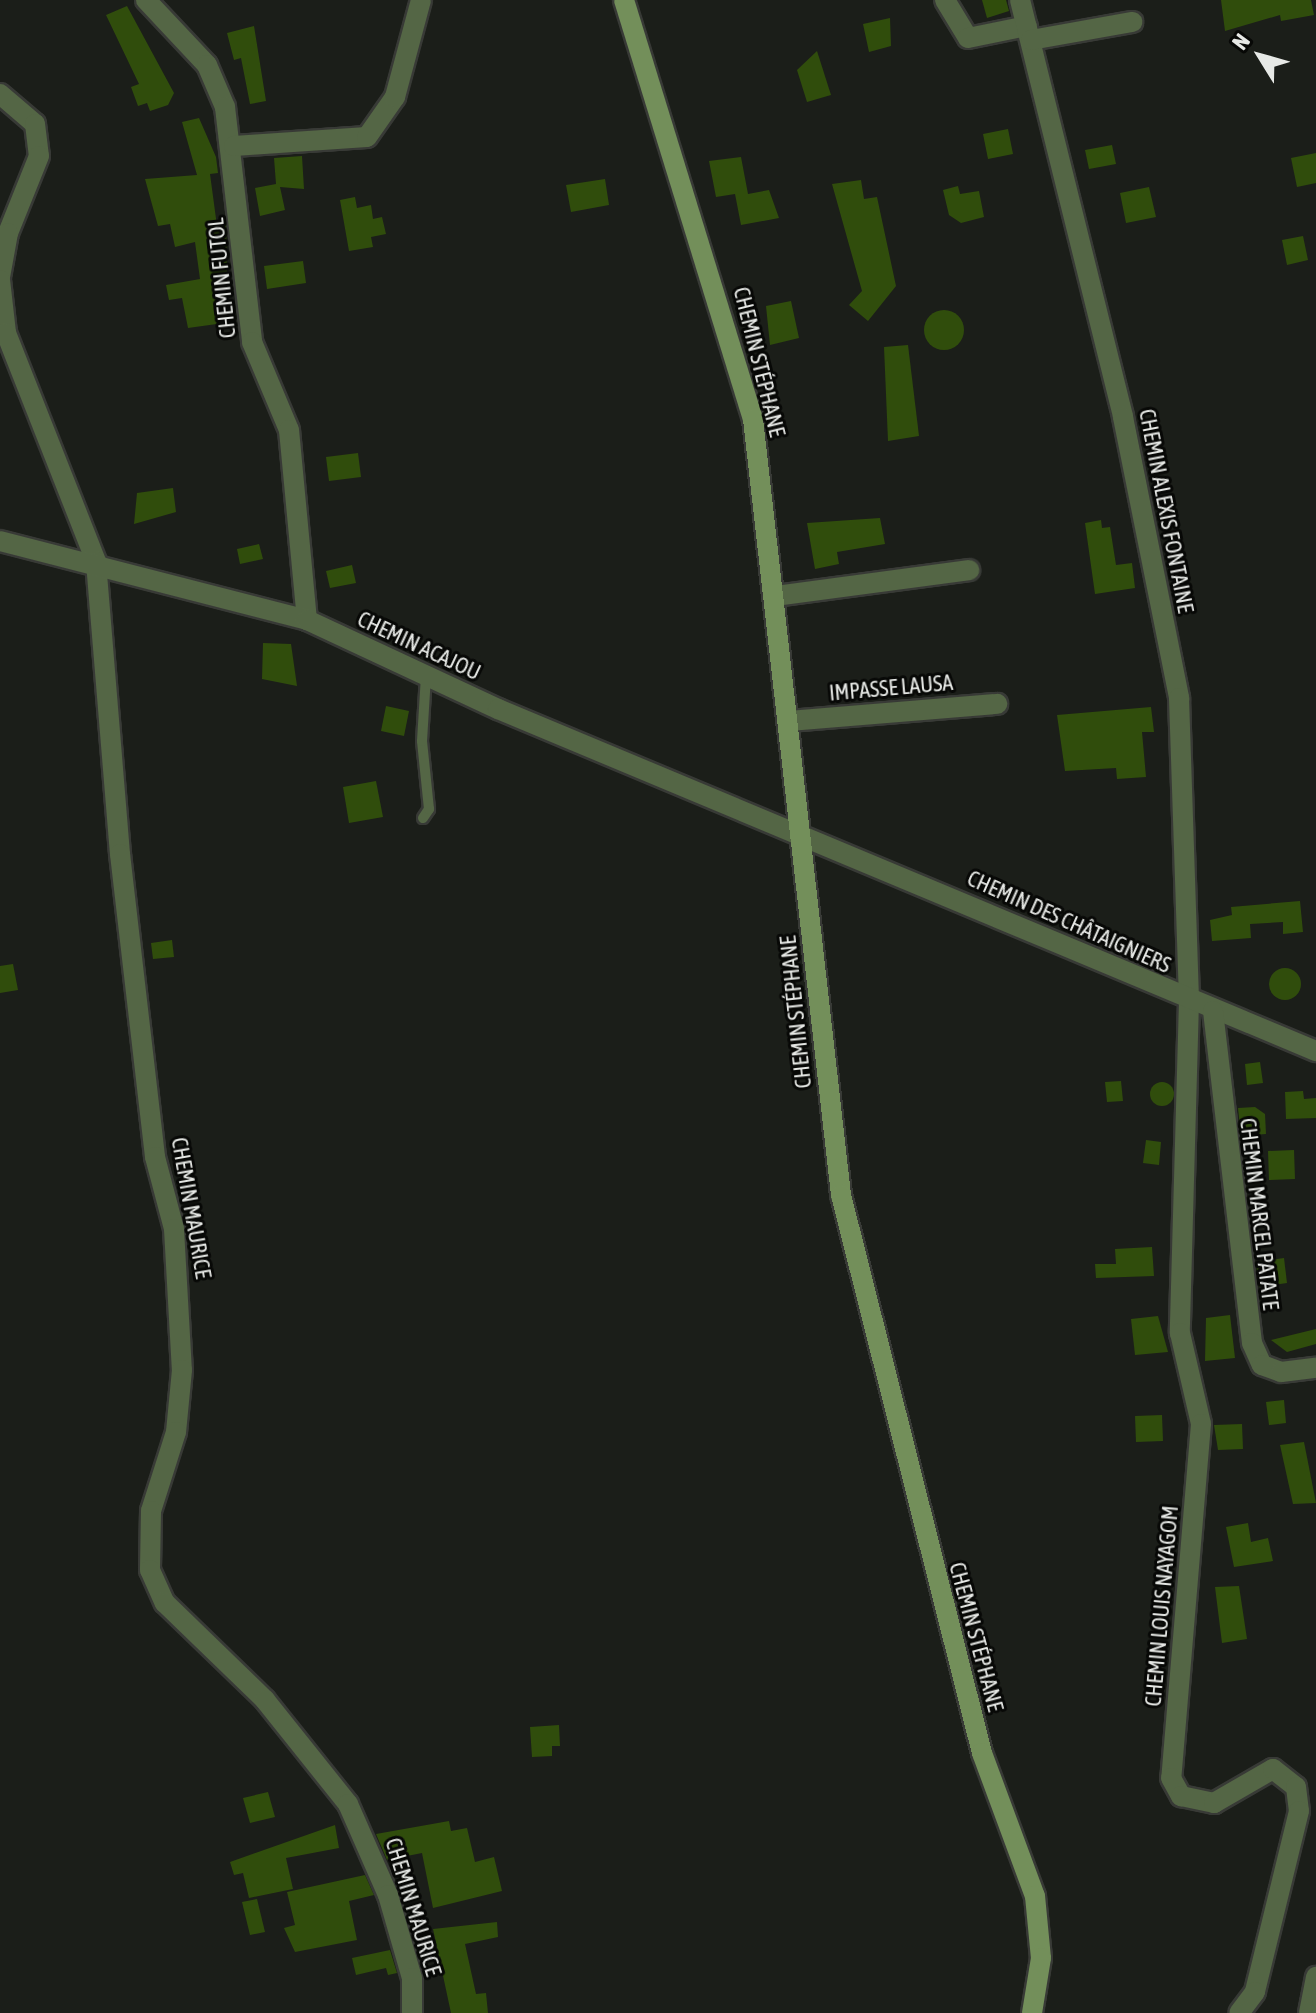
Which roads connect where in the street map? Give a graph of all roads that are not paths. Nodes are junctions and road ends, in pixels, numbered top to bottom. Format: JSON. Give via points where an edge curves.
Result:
{"nodes":[{"id":1,"x":146,"y":0,"type":"edge"},
{"id":2,"x":421,"y":0,"type":"edge"},
{"id":3,"x":624,"y":0,"type":"edge"},
{"id":4,"x":945,"y":0,"type":"edge"},
{"id":5,"x":1020,"y":0,"type":"edge"},
{"id":6,"x":1132,"y":22,"type":"dead end"},
{"id":7,"x":1029,"y":33,"type":"junction"},
{"id":8,"x":0,"y":94,"type":"edge"},
{"id":9,"x":234,"y":146,"type":"junction"},
{"id":10,"x":0,"y":278,"type":"edge"},
{"id":11,"x":0,"y":541,"type":"edge"},
{"id":12,"x":96,"y":562,"type":"junction"},
{"id":13,"x":969,"y":570,"type":"dead end"},
{"id":14,"x":775,"y":596,"type":"junction"},
{"id":15,"x":307,"y":620,"type":"junction"},
{"id":16,"x":426,"y":675,"type":"junction"},
{"id":17,"x":997,"y":704,"type":"dead end"},
{"id":18,"x":789,"y":721,"type":"junction"},
{"id":19,"x":423,"y":818,"type":"dead end"},
{"id":20,"x":804,"y":837,"type":"junction"},
{"id":21,"x":1189,"y":1001,"type":"junction"},
{"id":22,"x":1213,"y":1011,"type":"junction"},
{"id":23,"x":1316,"y":1051,"type":"edge"},
{"id":24,"x":1316,"y":1368,"type":"edge"},
{"id":25,"x":1307,"y":1826,"type":"edge"},
{"id":26,"x":1316,"y":1977,"type":"edge"},
{"id":27,"x":412,"y":2013,"type":"edge"},
{"id":28,"x":1032,"y":2013,"type":"edge"},
{"id":29,"x":1239,"y":2013,"type":"edge"},
{"id":30,"x":1309,"y":2013,"type":"edge"}],
"edges":[{"from":1,"to":9,"type":"street","name":"CHEMIN FUTOL","via":[[217,81]]},
{"from":2,"to":9,"type":"street","via":[[395,97],[367,137]]},
{"from":3,"to":14,"type":"main road","name":"CHEMIN STÉPHANE","via":[[739,362]]},
{"from":4,"to":7,"type":"street","via":[[968,38]]},
{"from":5,"to":7,"type":"street","name":"CHEMIN ALEXIS FONTAINE"},
{"from":6,"to":7,"type":"street"},
{"from":7,"to":21,"type":"street","name":"CHEMIN ALEXIS FONTAINE","via":[[1123,417],[1179,698]]},
{"from":8,"to":10,"type":"street","name":"CHEMIN MAURICE","via":[[35,124],[39,156],[8,233]]},
{"from":9,"to":15,"type":"street","name":"CHEMIN FUTOL","via":[[252,342],[289,430]]},
{"from":10,"to":12,"type":"street","name":"CHEMIN MAURICE","via":[[6,333]]},
{"from":11,"to":12,"type":"street","name":"CHEMIN ACAJOU"},
{"from":12,"to":15,"type":"street","name":"CHEMIN ACAJOU"},
{"from":12,"to":27,"type":"street","name":"CHEMIN MAURICE","via":[[120,854],[155,1157],[181,1296],[176,1432],[151,1511],[150,1570],[165,1603],[265,1700],[348,1804],[388,1895],[412,1978]]},
{"from":13,"to":14,"type":"street"},
{"from":14,"to":18,"type":"main road","name":"CHEMIN STÉPHANE"},
{"from":15,"to":16,"type":"street","name":"CHEMIN ACAJOU"},
{"from":16,"to":19,"type":"lane","via":[[422,741],[429,809]]},
{"from":16,"to":20,"type":"street","name":"CHEMIN ACAJOU"},
{"from":17,"to":18,"type":"street","name":"IMPASSE LAUSA"},
{"from":18,"to":20,"type":"main road","name":"CHEMIN STÉPHANE"},
{"from":20,"to":21,"type":"street","name":"CHEMIN DES CHÂTAIGNIERS"},
{"from":20,"to":28,"type":"main road","name":"CHEMIN STÉPHANE","via":[[841,1195],[982,1753],[1035,1896],[1041,1958]]},
{"from":21,"to":22,"type":"street","name":"CHEMIN DES CHÂTAIGNIERS"},
{"from":21,"to":25,"type":"street","name":"CHEMIN LOUIS NAYAGOM","via":[[1180,1333],[1201,1424],[1171,1778],[1181,1796],[1214,1803],[1273,1769],[1296,1787]]},
{"from":22,"to":23,"type":"street","name":"CHEMIN DES CHÂTAIGNIERS"},
{"from":22,"to":24,"type":"street","name":"CHEMIN MARCEL PATATE","via":[[1252,1343],[1262,1365],[1281,1372]]},
{"from":25,"to":29,"type":"street","name":"CHEMIN LOUIS NAYAGOM","via":[[1255,1992]]},
{"from":26,"to":30,"type":"street"}]}
